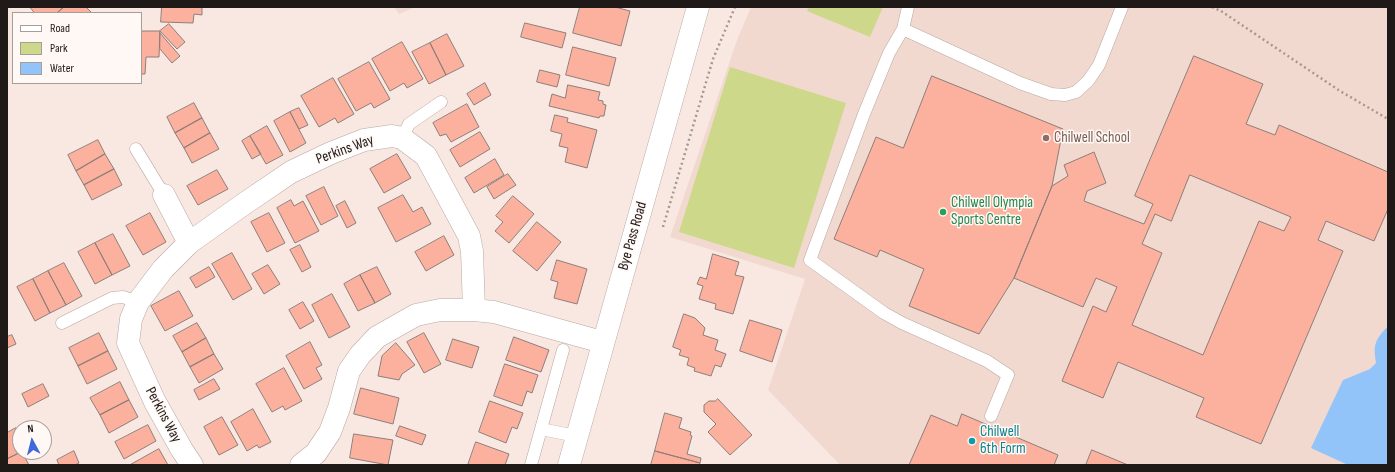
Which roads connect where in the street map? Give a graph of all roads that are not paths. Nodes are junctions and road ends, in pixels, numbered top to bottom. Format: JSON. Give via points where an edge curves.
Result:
{"nodes":[{"id":1,"x":698,"y":7,"type":"edge"},
{"id":2,"x":908,"y":7,"type":"edge"},
{"id":3,"x":1122,"y":7,"type":"edge"},
{"id":4,"x":903,"y":29,"type":"junction"},
{"id":5,"x":441,"y":102,"type":"dead end"},
{"id":6,"x":402,"y":138,"type":"junction"},
{"id":7,"x":136,"y":150,"type":"dead end"},
{"id":8,"x":164,"y":195,"type":"joint"},
{"id":9,"x":189,"y":243,"type":"junction"},
{"id":10,"x":138,"y":302,"type":"junction"},
{"id":11,"x":474,"y":310,"type":"junction"},
{"id":12,"x":62,"y":323,"type":"dead end"},
{"id":13,"x":602,"y":342,"type":"junction"},
{"id":14,"x":562,"y":350,"type":"dead end"},
{"id":15,"x":991,"y":416,"type":"dead end"},
{"id":16,"x":541,"y":429,"type":"junction"},
{"id":17,"x":576,"y":436,"type":"junction"},
{"id":18,"x":192,"y":465,"type":"edge"},
{"id":19,"x":301,"y":465,"type":"edge"},
{"id":20,"x":531,"y":465,"type":"edge"},
{"id":21,"x":568,"y":465,"type":"edge"}],
"edges":[{"from":1,"to":13,"type":"street","name":"Bye Pass Road","via":[[660,147]]},
{"from":2,"to":4,"type":"lane"},
{"from":3,"to":4,"type":"lane","via":[[1099,65],[1088,81],[1076,92],[1065,96],[1020,83]]},
{"from":4,"to":15,"type":"lane","via":[[889,53],[864,114],[810,260],[884,314],[987,361],[1008,375]]},
{"from":5,"to":6,"type":"lane","via":[[409,124]]},
{"from":6,"to":9,"type":"street","name":"Perkins Way","via":[[392,136],[364,140],[292,172]]},
{"from":6,"to":11,"type":"street","via":[[426,156],[469,236]]},
{"from":7,"to":8,"type":"lane"},
{"from":8,"to":9,"type":"street"},
{"from":9,"to":10,"type":"street","name":"Perkins Way","via":[[163,269]]},
{"from":10,"to":12,"type":"lane","via":[[123,297],[112,298]]},
{"from":10,"to":18,"type":"street","name":"Perkins Way","via":[[131,319],[128,343],[155,402]]},
{"from":11,"to":13,"type":"street","via":[[511,316]]},
{"from":11,"to":19,"type":"street","via":[[440,310],[416,315],[377,337],[360,355],[349,372],[330,432],[316,453]]},
{"from":13,"to":17,"type":"street","name":"Bye Pass Road"},
{"from":14,"to":16,"type":"lane"},
{"from":16,"to":17,"type":"lane"},
{"from":16,"to":20,"type":"lane"},
{"from":17,"to":21,"type":"street","name":"Bye Pass Road"}]}
